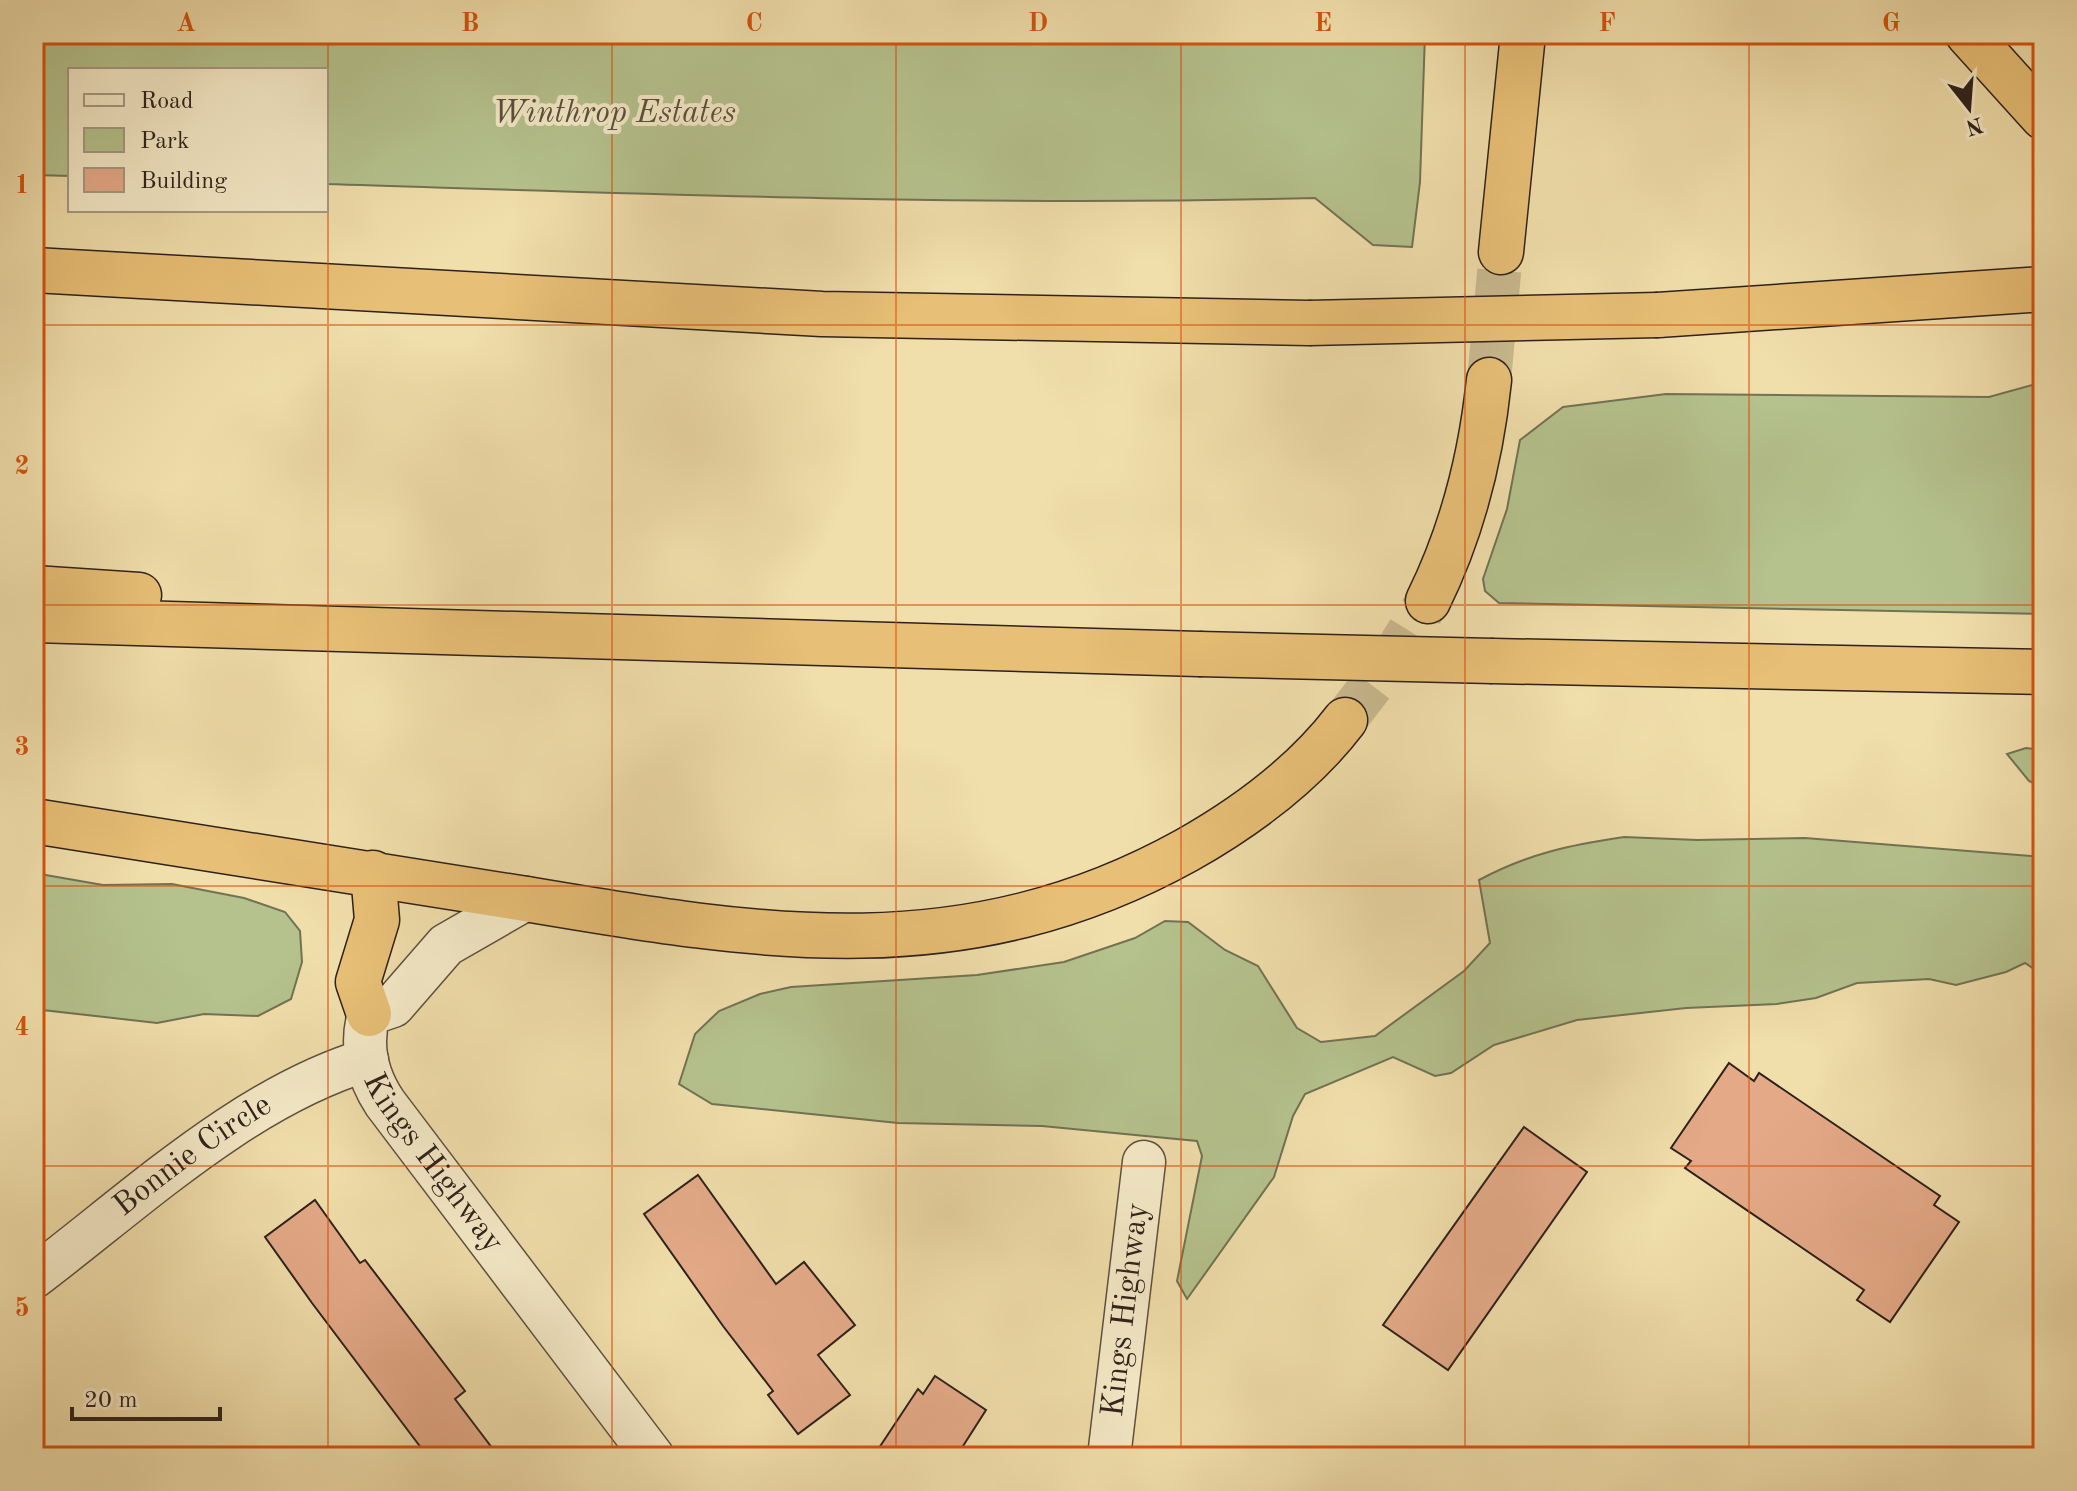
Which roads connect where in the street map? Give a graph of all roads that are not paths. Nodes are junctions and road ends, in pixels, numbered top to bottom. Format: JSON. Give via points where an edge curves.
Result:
{"nodes":[{"id":1,"x":1523,"y":34,"type":"edge"},
{"id":2,"x":1968,"y":34,"type":"edge"},
{"id":3,"x":2043,"y":117,"type":"edge"},
{"id":4,"x":1501,"y":252,"type":"tunnel mouth"},
{"id":5,"x":34,"y":270,"type":"edge"},
{"id":6,"x":2043,"y":289,"type":"edge"},
{"id":7,"x":1489,"y":380,"type":"tunnel mouth"},
{"id":8,"x":34,"y":588,"type":"edge"},
{"id":9,"x":1428,"y":601,"type":"tunnel mouth"},
{"id":10,"x":34,"y":620,"type":"edge"},
{"id":11,"x":813,"y":640,"type":"junction"},
{"id":12,"x":2043,"y":672,"type":"edge"},
{"id":13,"x":1345,"y":720,"type":"tunnel mouth"},
{"id":14,"x":34,"y":821,"type":"edge"},
{"id":15,"x":373,"y":873,"type":"junction"},
{"id":16,"x":526,"y":899,"type":"junction"},
{"id":17,"x":369,"y":1014,"type":"junction"},
{"id":18,"x":367,"y":1060,"type":"junction"},
{"id":19,"x":1144,"y":1162,"type":"dead end"},
{"id":20,"x":34,"y":1277,"type":"edge"},
{"id":21,"x":653,"y":1457,"type":"edge"},
{"id":22,"x":1109,"y":1457,"type":"edge"}],
"edges":[{"from":1,"to":4,"type":"highway"},
{"from":2,"to":3,"type":"highway"},
{"from":5,"to":6,"type":"highway","bridge":true,"via":[[822,314],[1309,323],[1658,315]]},
{"from":7,"to":9,"type":"highway","via":[[1470,493]]},
{"from":8,"to":11,"type":"highway"},
{"from":10,"to":11,"type":"highway"},
{"from":11,"to":12,"type":"highway","bridge":true},
{"from":13,"to":16,"type":"highway","via":[[1292,777],[1224,828],[1139,875],[1030,915],[942,931],[796,937],[721,931]]},
{"from":14,"to":15,"type":"highway"},
{"from":15,"to":16,"type":"highway"},
{"from":15,"to":17,"type":"highway","via":[[377,920],[358,982]]},
{"from":16,"to":17,"type":"street","via":[[446,945],[393,1006]]},
{"from":17,"to":18,"type":"street","name":"Kings Highway"},
{"from":18,"to":20,"type":"street","name":"Bonnie Circle","via":[[317,1076],[259,1107]]},
{"from":18,"to":21,"type":"street","name":"Kings Highway","via":[[385,1103]]},
{"from":19,"to":22,"type":"street","name":"Kings Highway"}]}
